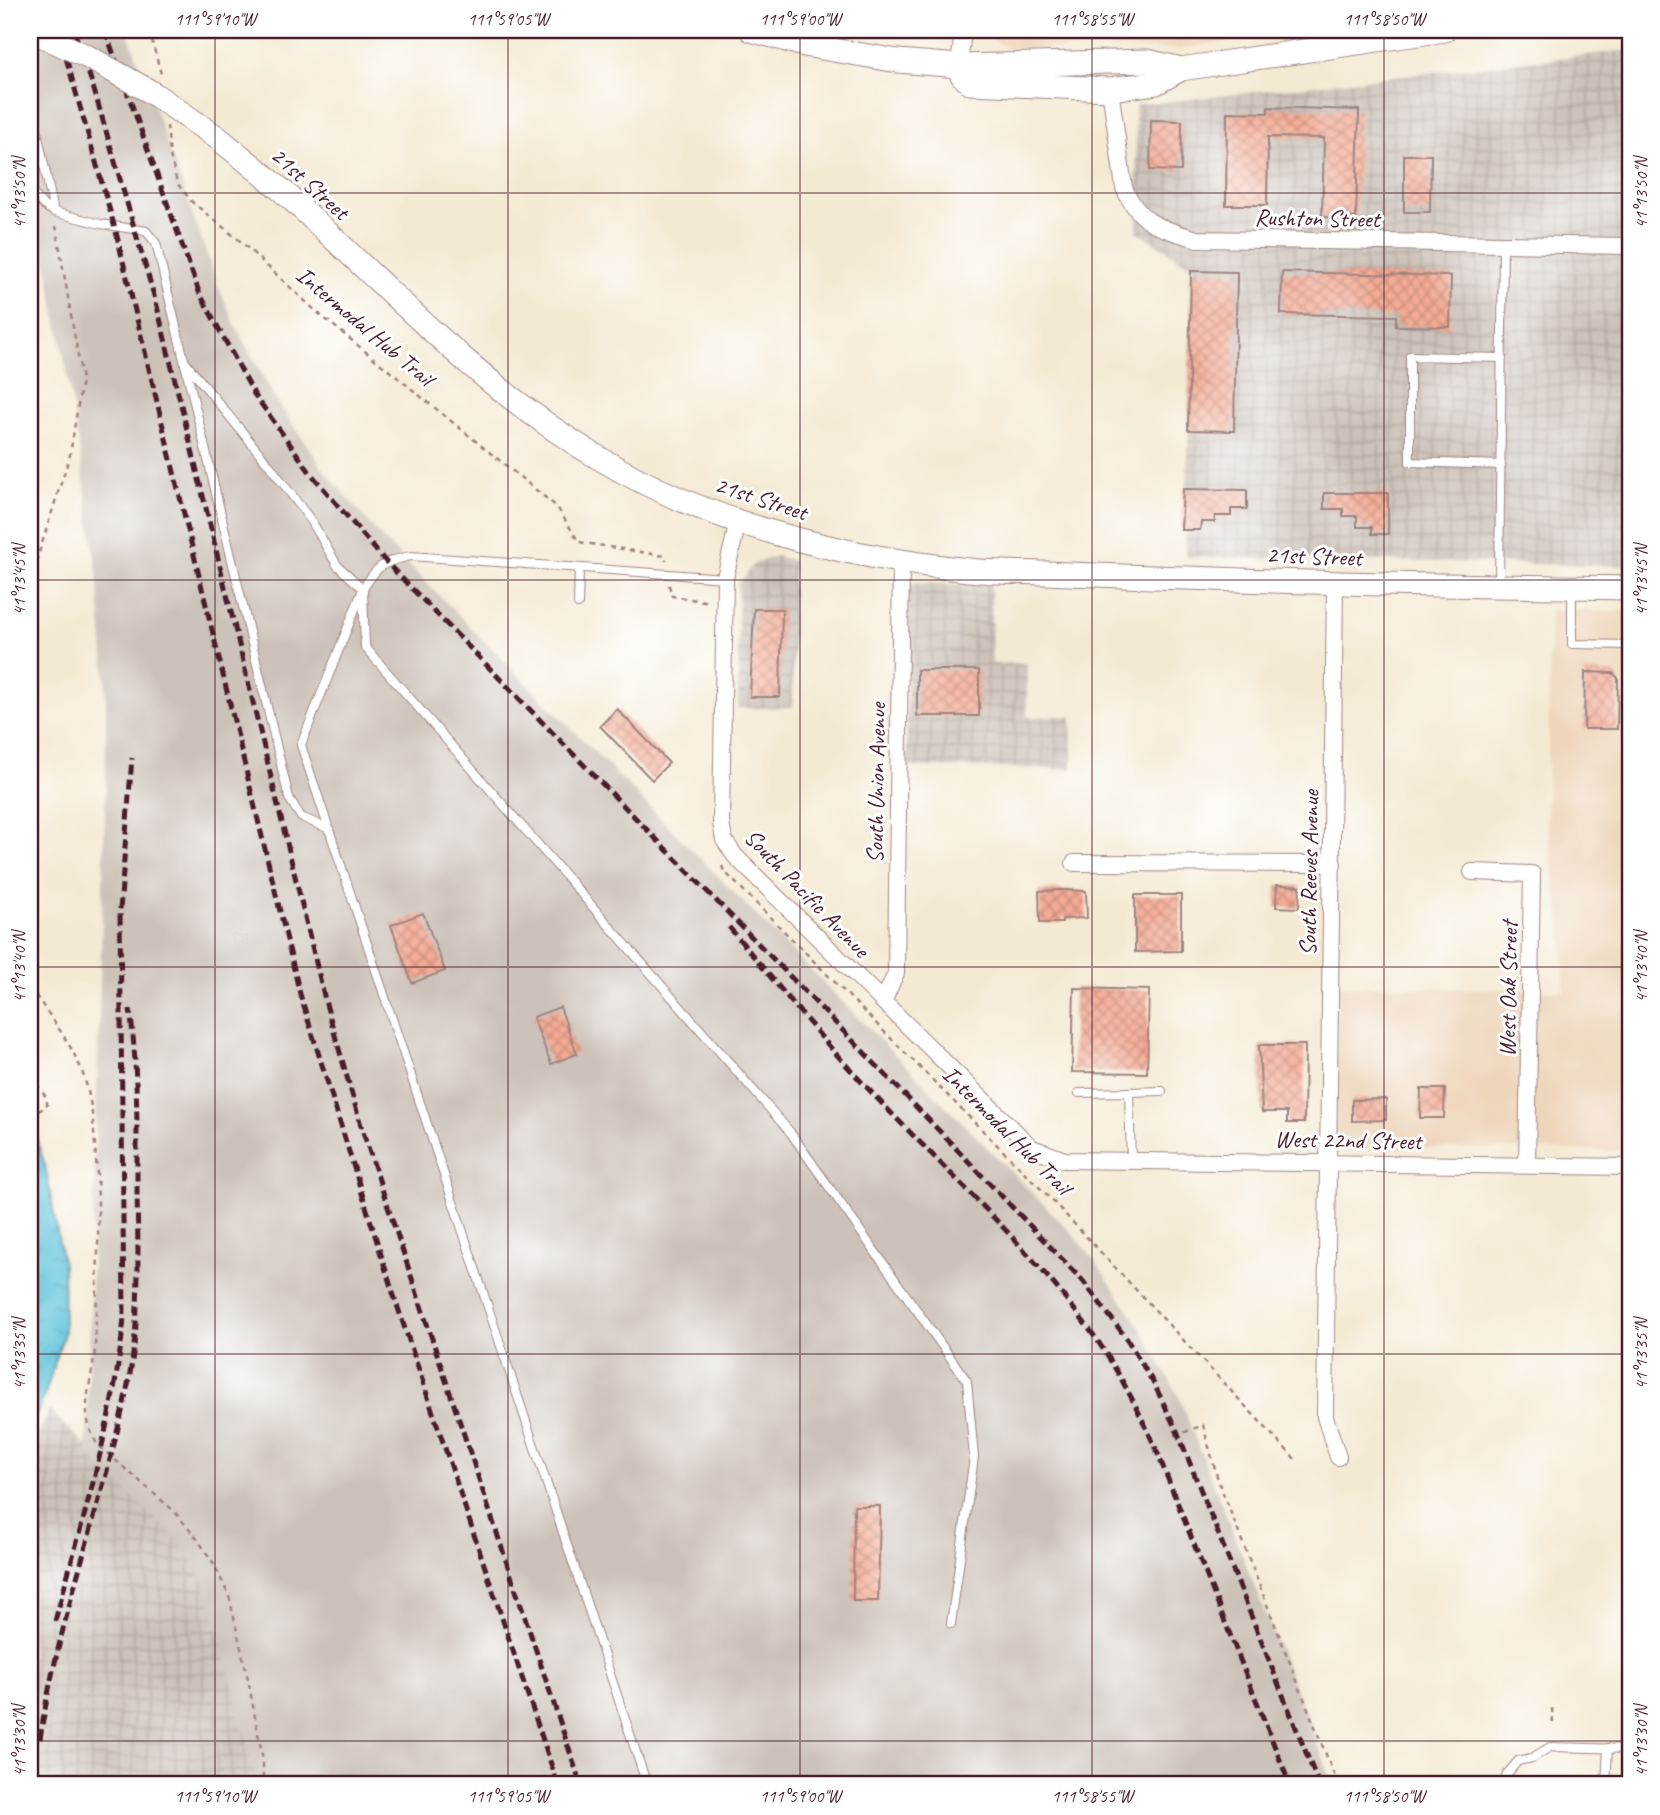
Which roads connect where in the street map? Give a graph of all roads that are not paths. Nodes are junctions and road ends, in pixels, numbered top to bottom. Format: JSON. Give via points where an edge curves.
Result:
{"nodes":[{"id":1,"x":30,"y":30,"type":"edge"},
{"id":2,"x":751,"y":30,"type":"edge"},
{"id":3,"x":963,"y":30,"type":"edge"},
{"id":4,"x":1431,"y":31,"type":"edge"},
{"id":5,"x":959,"y":66,"type":"junction"},
{"id":6,"x":1181,"y":69,"type":"junction"},
{"id":7,"x":1110,"y":89,"type":"junction"},
{"id":8,"x":30,"y":98,"type":"edge"},
{"id":9,"x":30,"y":190,"type":"edge"},
{"id":10,"x":54,"y":212,"type":"junction"},
{"id":11,"x":1503,"y":244,"type":"junction"},
{"id":12,"x":1630,"y":246,"type":"edge"},
{"id":13,"x":1502,"y":358,"type":"junction"},
{"id":14,"x":185,"y":362,"type":"junction"},
{"id":15,"x":1501,"y":465,"type":"junction"},
{"id":16,"x":738,"y":521,"type":"junction"},
{"id":17,"x":901,"y":561,"type":"junction"},
{"id":18,"x":579,"y":568,"type":"junction"},
{"id":19,"x":725,"y":578,"type":"junction"},
{"id":20,"x":1335,"y":584,"type":"junction"},
{"id":21,"x":1499,"y":586,"type":"junction"},
{"id":22,"x":1572,"y":587,"type":"junction"},
{"id":23,"x":1630,"y":588,"type":"edge"},
{"id":24,"x":363,"y":589,"type":"junction"},
{"id":25,"x":578,"y":604,"type":"dead end"},
{"id":26,"x":1630,"y":645,"type":"edge"},
{"id":27,"x":329,"y":829,"type":"junction"},
{"id":28,"x":1074,"y":863,"type":"dead end"},
{"id":29,"x":1333,"y":864,"type":"junction"},
{"id":30,"x":1472,"y":872,"type":"dead end"},
{"id":31,"x":883,"y":1002,"type":"junction"},
{"id":32,"x":1162,"y":1091,"type":"dead end"},
{"id":33,"x":1129,"y":1092,"type":"junction"},
{"id":34,"x":1079,"y":1093,"type":"dead end"},
{"id":35,"x":1065,"y":1160,"type":"joint"},
{"id":36,"x":1131,"y":1161,"type":"junction"},
{"id":37,"x":1327,"y":1162,"type":"junction"},
{"id":38,"x":1527,"y":1164,"type":"junction"},
{"id":39,"x":1630,"y":1167,"type":"edge"},
{"id":40,"x":1338,"y":1457,"type":"dead end"},
{"id":41,"x":951,"y":1624,"type":"dead end"},
{"id":42,"x":1608,"y":1748,"type":"junction"},
{"id":43,"x":1630,"y":1749,"type":"edge"},
{"id":44,"x":647,"y":1785,"type":"edge"},
{"id":45,"x":1503,"y":1785,"type":"edge"},
{"id":46,"x":1606,"y":1785,"type":"edge"}],
"edges":[{"from":1,"to":16,"type":"main road","name":"21st Street","bridge":true,"via":[[140,86],[218,138],[293,200],[472,368],[539,419],[600,459],[668,494]]},
{"from":2,"to":5,"type":"main road","via":[[804,45]]},
{"from":3,"to":5,"type":"street"},
{"from":4,"to":6,"type":"main road"},
{"from":5,"to":6,"type":"main road","via":[[1147,61]]},
{"from":5,"to":7,"type":"main road","via":[[970,83]]},
{"from":6,"to":7,"type":"main road","via":[[1156,83]]},
{"from":7,"to":11,"type":"street","name":"Rushton Street","via":[[1124,188],[1140,214],[1159,228],[1197,239]]},
{"from":8,"to":10,"type":"lane"},
{"from":9,"to":10,"type":"lane"},
{"from":10,"to":14,"type":"lane","via":[[146,231],[156,243]]},
{"from":11,"to":12,"type":"street","name":"Rushton Street"},
{"from":11,"to":13,"type":"lane"},
{"from":13,"to":15,"type":"lane"},
{"from":13,"to":15,"type":"lane","via":[[1410,356],[1410,462]]},
{"from":14,"to":24,"type":"lane","via":[[279,477],[337,565]]},
{"from":14,"to":27,"type":"lane","via":[[289,798],[301,817]]},
{"from":15,"to":21,"type":"lane"},
{"from":16,"to":17,"type":"main road","name":"21st Street","via":[[819,545]]},
{"from":16,"to":19,"type":"street","name":"South Pacific Avenue"},
{"from":17,"to":20,"type":"main road","name":"21st Street","via":[[972,571]]},
{"from":17,"to":31,"type":"street","name":"South Union Avenue","via":[[896,973]]},
{"from":18,"to":19,"type":"lane"},
{"from":18,"to":24,"type":"lane","via":[[410,556],[386,562]]},
{"from":18,"to":25,"type":"lane"},
{"from":19,"to":31,"type":"street","name":"South Pacific Avenue","via":[[724,840]]},
{"from":20,"to":21,"type":"main road","name":"21st Street"},
{"from":20,"to":29,"type":"street","name":"South Reeves Avenue"},
{"from":21,"to":22,"type":"main road","name":"21st Street"},
{"from":22,"to":23,"type":"main road","name":"21st Street"},
{"from":22,"to":26,"type":"lane","via":[[1572,644]]},
{"from":24,"to":27,"type":"lane","via":[[301,745]]},
{"from":24,"to":41,"type":"lane","via":[[365,647],[790,1132],[967,1381],[974,1457]]},
{"from":27,"to":44,"type":"lane"},
{"from":28,"to":29,"type":"street"},
{"from":29,"to":37,"type":"street","name":"South Reeves Avenue"},
{"from":30,"to":38,"type":"street","name":"West Oak Street","via":[[1532,874]]},
{"from":31,"to":35,"type":"street","name":"South Pacific Avenue","via":[[1032,1148]]},
{"from":32,"to":33,"type":"lane"},
{"from":33,"to":34,"type":"lane"},
{"from":33,"to":36,"type":"lane"},
{"from":35,"to":36,"type":"street","name":"West 22nd Street"},
{"from":36,"to":37,"type":"street","name":"West 22nd Street"},
{"from":37,"to":38,"type":"street","name":"West 22nd Street"},
{"from":37,"to":40,"type":"street","name":"South Reeves Avenue","via":[[1325,1417]]},
{"from":38,"to":39,"type":"street","name":"West 22nd Street"},
{"from":42,"to":43,"type":"lane"},
{"from":42,"to":45,"type":"lane","via":[[1550,1747],[1518,1761]]},
{"from":42,"to":46,"type":"lane"}]}
